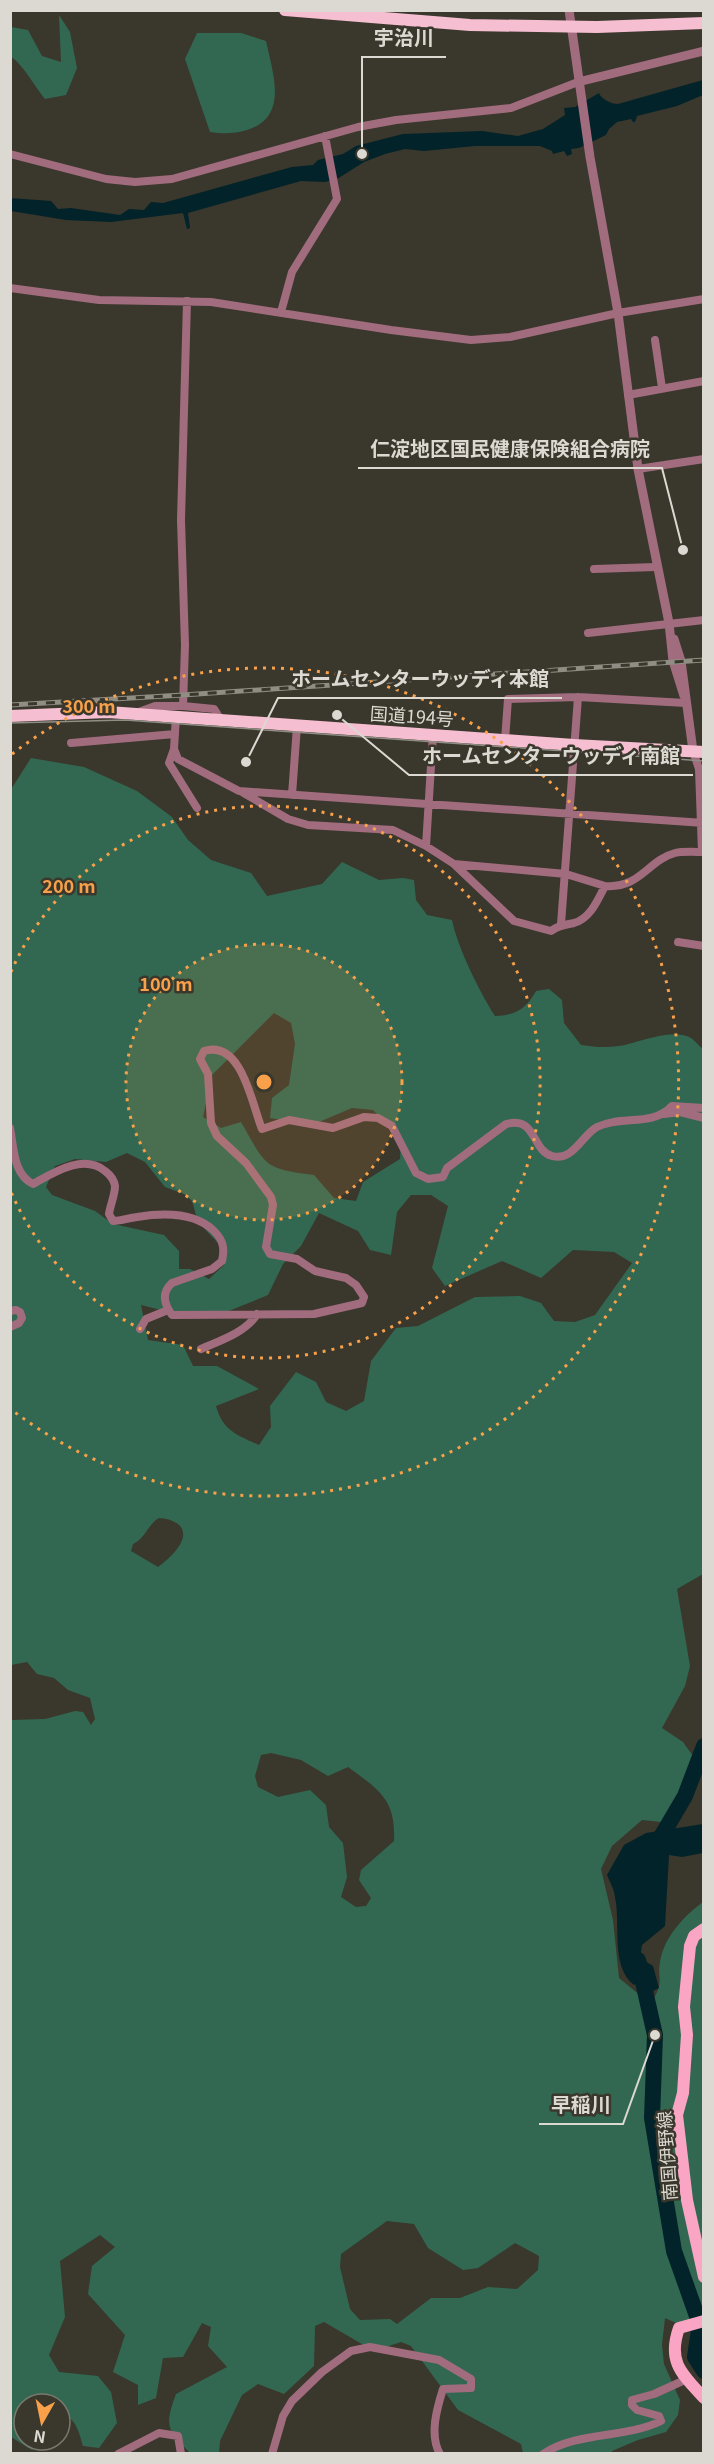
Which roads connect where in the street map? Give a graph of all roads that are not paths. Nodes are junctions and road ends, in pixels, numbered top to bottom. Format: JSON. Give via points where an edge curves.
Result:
{"nodes":[{"id":1,"x":285,"y":10,"type":"edge"},
{"id":2,"x":569,"y":10,"type":"edge"},
{"id":3,"x":704,"y":23,"type":"edge"},
{"id":4,"x":704,"y":51,"type":"edge"},
{"id":5,"x":578,"y":81,"type":"junction"},
{"id":6,"x":325,"y":138,"type":"junction"},
{"id":7,"x":10,"y":154,"type":"edge"},
{"id":8,"x":10,"y":288,"type":"edge"},
{"id":9,"x":704,"y":299,"type":"edge"},
{"id":10,"x":187,"y":301,"type":"junction"},
{"id":11,"x":281,"y":312,"type":"junction"},
{"id":12,"x":618,"y":313,"type":"junction"},
{"id":13,"x":655,"y":340,"type":"dead end"},
{"id":14,"x":704,"y":381,"type":"edge"},
{"id":15,"x":662,"y":388,"type":"junction"},
{"id":16,"x":628,"y":395,"type":"junction"},
{"id":17,"x":704,"y":459,"type":"edge"},
{"id":18,"x":638,"y":469,"type":"junction"},
{"id":19,"x":656,"y":567,"type":"junction"},
{"id":20,"x":594,"y":569,"type":"dead end"},
{"id":21,"x":704,"y":620,"type":"edge"},
{"id":22,"x":669,"y":625,"type":"junction"},
{"id":23,"x":588,"y":633,"type":"dead end"},
{"id":24,"x":578,"y":697,"type":"junction"},
{"id":25,"x":685,"y":700,"type":"junction"},
{"id":26,"x":179,"y":711,"type":"junction"},
{"id":27,"x":10,"y":716,"type":"edge"},
{"id":28,"x":297,"y":726,"type":"junction"},
{"id":29,"x":175,"y":734,"type":"junction"},
{"id":30,"x":433,"y":734,"type":"junction"},
{"id":31,"x":505,"y":740,"type":"junction"},
{"id":32,"x":71,"y":743,"type":"dead end"},
{"id":33,"x":574,"y":745,"type":"junction"},
{"id":34,"x":174,"y":749,"type":"junction"},
{"id":35,"x":698,"y":751,"type":"edge"},
{"id":36,"x":239,"y":791,"type":"junction"},
{"id":37,"x":292,"y":795,"type":"junction"},
{"id":38,"x":429,"y":805,"type":"junction"},
{"id":39,"x":197,"y":808,"type":"dead end"},
{"id":40,"x":569,"y":815,"type":"junction"},
{"id":41,"x":702,"y":823,"type":"edge"},
{"id":42,"x":426,"y":846,"type":"junction"},
{"id":43,"x":703,"y":852,"type":"edge"},
{"id":44,"x":454,"y":864,"type":"junction"},
{"id":45,"x":566,"y":874,"type":"junction"},
{"id":46,"x":605,"y":886,"type":"junction"},
{"id":47,"x":561,"y":924,"type":"junction"},
{"id":48,"x":678,"y":942,"type":"dead end"},
{"id":49,"x":704,"y":946,"type":"edge"},
{"id":50,"x":704,"y":1108,"type":"edge"},
{"id":51,"x":664,"y":1114,"type":"junction"},
{"id":52,"x":704,"y":1118,"type":"edge"},
{"id":53,"x":10,"y":1128,"type":"edge"},
{"id":54,"x":168,"y":1310,"type":"junction"},
{"id":55,"x":10,"y":1311,"type":"edge"},
{"id":56,"x":257,"y":1314,"type":"junction"},
{"id":57,"x":10,"y":1327,"type":"edge"},
{"id":58,"x":140,"y":1329,"type":"dead end"},
{"id":59,"x":201,"y":1349,"type":"dead end"},
{"id":60,"x":704,"y":1929,"type":"edge"},
{"id":61,"x":704,"y":2277,"type":"edge"},
{"id":62,"x":698,"y":2323,"type":"edge"},
{"id":63,"x":687,"y":2379,"type":"junction"},
{"id":64,"x":704,"y":2398,"type":"edge"},
{"id":65,"x":118,"y":2454,"type":"edge"},
{"id":66,"x":181,"y":2454,"type":"edge"},
{"id":67,"x":272,"y":2454,"type":"edge"},
{"id":68,"x":440,"y":2454,"type":"edge"},
{"id":69,"x":543,"y":2454,"type":"edge"}],
"edges":[{"from":1,"to":3,"type":"highway","via":[[470,25],[597,27]]},
{"from":2,"to":5,"type":"street"},
{"from":4,"to":5,"type":"street"},
{"from":5,"to":6,"type":"street","via":[[511,108],[396,120]]},
{"from":5,"to":12,"type":"street"},
{"from":6,"to":7,"type":"street","via":[[172,179],[135,182],[106,179]]},
{"from":6,"to":11,"type":"street","via":[[338,199],[292,272]]},
{"from":8,"to":10,"type":"street","via":[[99,300]]},
{"from":9,"to":12,"type":"street"},
{"from":10,"to":11,"type":"street"},
{"from":10,"to":26,"type":"street","via":[[181,520],[185,645]]},
{"from":11,"to":12,"type":"street","via":[[483,340]]},
{"from":12,"to":16,"type":"street"},
{"from":13,"to":15,"type":"street"},
{"from":14,"to":15,"type":"street"},
{"from":15,"to":16,"type":"street"},
{"from":16,"to":18,"type":"street"},
{"from":17,"to":18,"type":"street"},
{"from":18,"to":19,"type":"street"},
{"from":19,"to":20,"type":"street"},
{"from":19,"to":22,"type":"street"},
{"from":21,"to":22,"type":"street"},
{"from":22,"to":23,"type":"street"},
{"from":22,"to":25,"type":"street","via":[[681,661]]},
{"from":24,"to":25,"type":"street"},
{"from":24,"to":31,"type":"street","via":[[508,699]]},
{"from":24,"to":33,"type":"street"},
{"from":25,"to":35,"type":"street"},
{"from":26,"to":27,"type":"highway","name":"国道194号"},
{"from":26,"to":28,"type":"highway","name":"国道194号","via":[[221,720]]},
{"from":26,"to":29,"type":"street"},
{"from":28,"to":30,"type":"highway","name":"国道194号"},
{"from":28,"to":37,"type":"street"},
{"from":29,"to":32,"type":"street"},
{"from":29,"to":34,"type":"street"},
{"from":30,"to":31,"type":"highway","name":"国道194号"},
{"from":30,"to":38,"type":"street"},
{"from":31,"to":33,"type":"highway","name":"国道194号"},
{"from":33,"to":35,"type":"highway","name":"国道194号"},
{"from":33,"to":40,"type":"street"},
{"from":34,"to":36,"type":"street","via":[[178,759]]},
{"from":34,"to":39,"type":"street","via":[[170,763]]},
{"from":35,"to":41,"type":"street"},
{"from":36,"to":37,"type":"street"},
{"from":36,"to":42,"type":"street","via":[[288,819],[308,825],[393,830]]},
{"from":37,"to":38,"type":"street"},
{"from":38,"to":40,"type":"street"},
{"from":38,"to":42,"type":"street"},
{"from":40,"to":41,"type":"street"},
{"from":40,"to":45,"type":"street"},
{"from":41,"to":43,"type":"street"},
{"from":42,"to":44,"type":"street"},
{"from":43,"to":46,"type":"street","via":[[675,853],[627,885]]},
{"from":44,"to":45,"type":"street"},
{"from":44,"to":47,"type":"street","via":[[514,921],[551,931]]},
{"from":45,"to":46,"type":"street"},
{"from":45,"to":47,"type":"street"},
{"from":46,"to":47,"type":"street","via":[[584,919]]},
{"from":48,"to":49,"type":"street"},
{"from":50,"to":51,"type":"street","via":[[672,1106]]},
{"from":51,"to":52,"type":"street","via":[[681,1112]]},
{"from":51,"to":56,"type":"street","via":[[598,1126],[574,1150],[562,1156],[546,1152],[522,1124],[506,1124],[447,1168],[443,1176],[428,1179],[416,1173],[392,1126],[378,1118],[364,1117],[333,1128],[289,1120],[262,1129],[240,1068],[221,1052],[204,1051],[200,1059],[208,1074],[211,1123],[217,1136],[246,1163],[272,1197],[266,1247],[270,1254],[297,1259],[315,1271],[346,1278],[363,1297],[362,1302],[314,1314]]},
{"from":53,"to":54,"type":"street","via":[[18,1167],[25,1180],[33,1184],[65,1167],[80,1164],[100,1167],[111,1175],[115,1186],[109,1214],[113,1221],[165,1215],[193,1218],[220,1238],[225,1251],[222,1261],[212,1269],[166,1287]]},
{"from":54,"to":56,"type":"street","via":[[172,1315]]},
{"from":54,"to":58,"type":"street","via":[[146,1319]]},
{"from":55,"to":57,"type":"street","via":[[20,1312],[22,1318]]},
{"from":56,"to":59,"type":"street","via":[[231,1335]]},
{"from":60,"to":61,"type":"main road","name":"南国伊野線","via":[[694,1936],[690,1946],[684,2007],[687,2035],[683,2093],[678,2115],[687,2200]]},
{"from":62,"to":63,"type":"main road","via":[[679,2328],[674,2351],[674,2361]]},
{"from":63,"to":64,"type":"main road"},
{"from":63,"to":69,"type":"street","via":[[632,2400],[637,2410],[659,2416],[661,2421],[575,2441]]},
{"from":65,"to":66,"type":"street","via":[[159,2433],[178,2436]]},
{"from":67,"to":68,"type":"street","via":[[283,2416],[301,2391],[351,2351],[370,2347],[439,2360],[471,2379],[471,2388],[443,2390],[435,2433]]}]}
